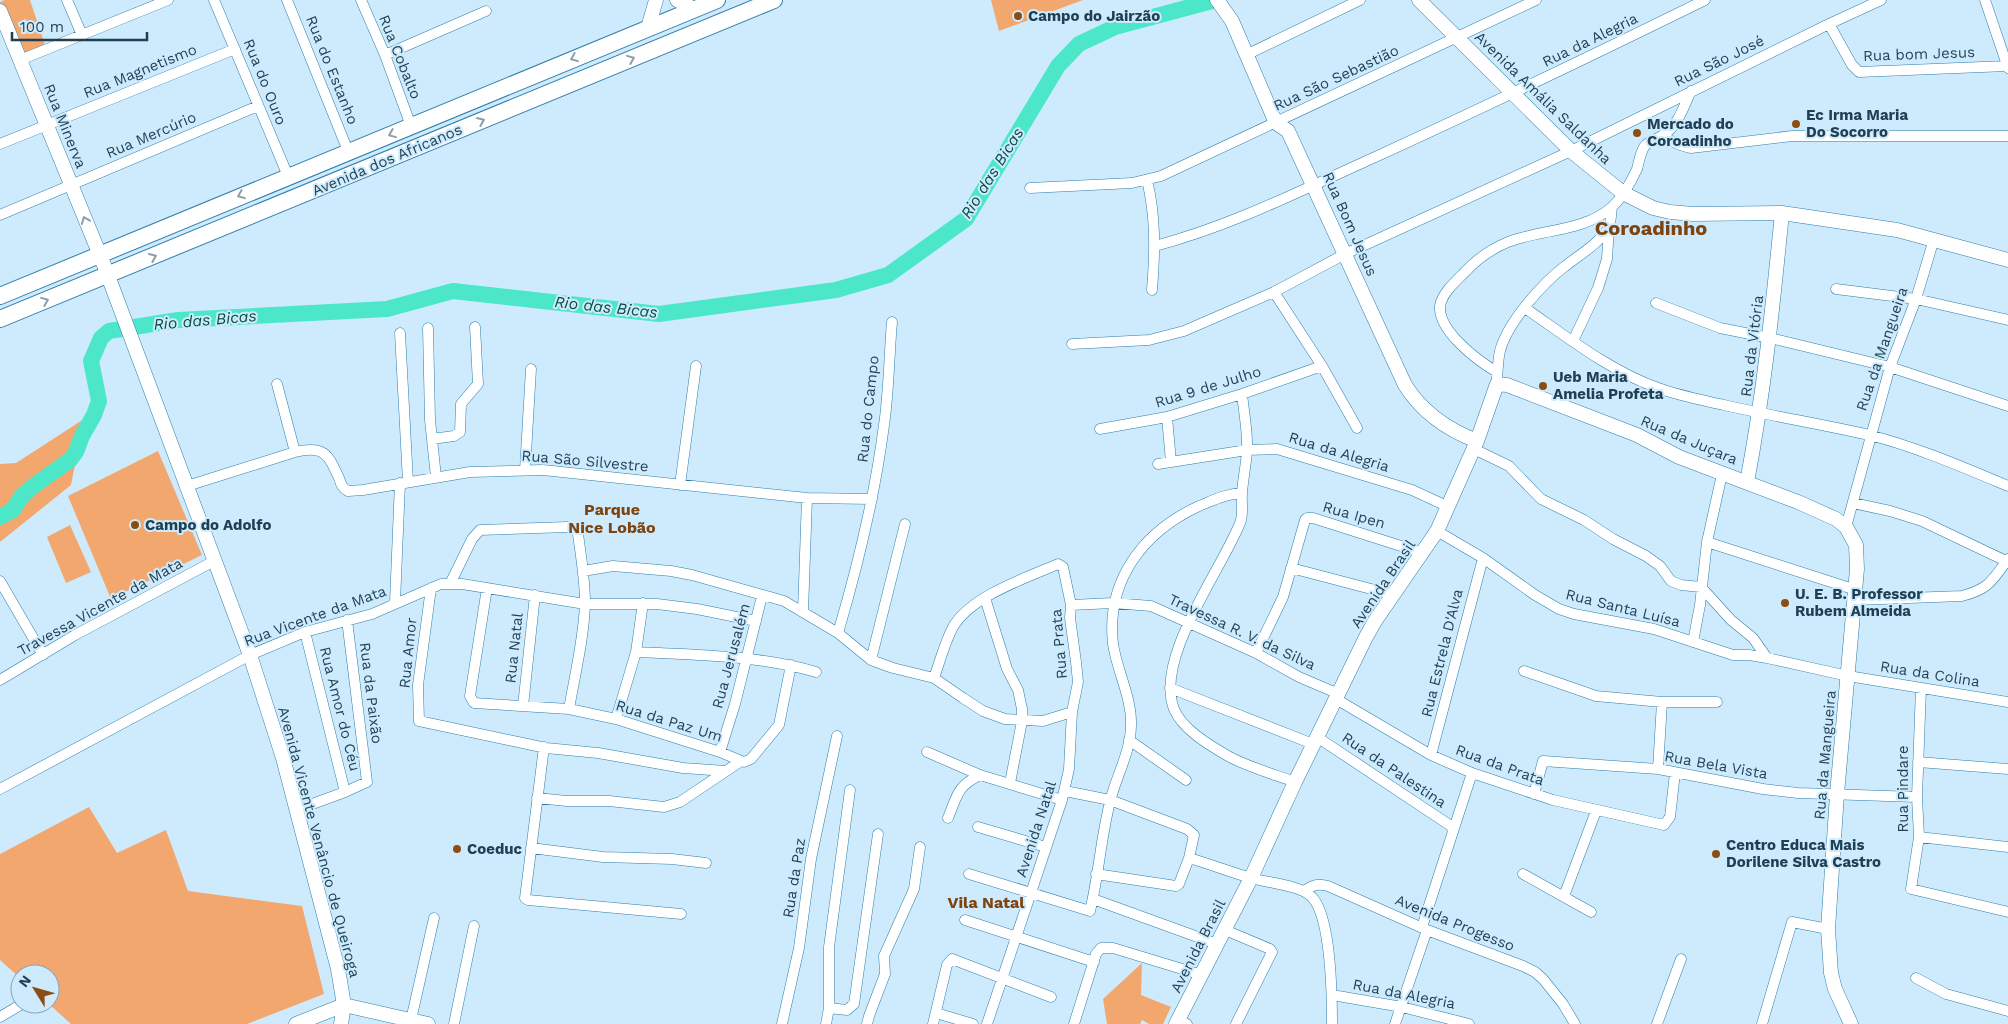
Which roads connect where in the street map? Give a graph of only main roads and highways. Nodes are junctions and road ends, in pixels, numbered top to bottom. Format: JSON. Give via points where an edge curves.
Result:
{"nodes":[{"id":1,"x":716,"y":0,"type":"edge"},
{"id":2,"x":746,"y":0,"type":"edge"},
{"id":3,"x":774,"y":0,"type":"edge"},
{"id":4,"x":737,"y":15,"type":"junction"},
{"id":5,"x":608,"y":45,"type":"junction"},
{"id":6,"x":603,"y":71,"type":"junction"},
{"id":7,"x":68,"y":267,"type":"junction"},
{"id":8,"x":108,"y":276,"type":"junction"},
{"id":9,"x":0,"y":296,"type":"edge"},
{"id":10,"x":0,"y":319,"type":"edge"}],
"edges":[{"from":1,"to":5,"type":"main road","name":"Avenida dos Africanos"},
{"from":2,"to":4,"type":"main road"},
{"from":3,"to":4,"type":"main road","name":"Avenida dos Africanos"},
{"from":6,"to":4,"type":"main road","name":"Avenida dos Africanos","one_way":true},
{"from":5,"to":6,"type":"main road","via":[[596,57]]},
{"from":5,"to":7,"type":"main road","name":"Avenida dos Africanos","one_way":true},
{"from":8,"to":6,"type":"main road","name":"Avenida dos Africanos","one_way":true},
{"from":7,"to":8,"type":"main road"},
{"from":7,"to":9,"type":"main road","name":"Avenida dos Africanos"},
{"from":10,"to":8,"type":"main road","name":"Avenida dos Africanos","one_way":true}]}
